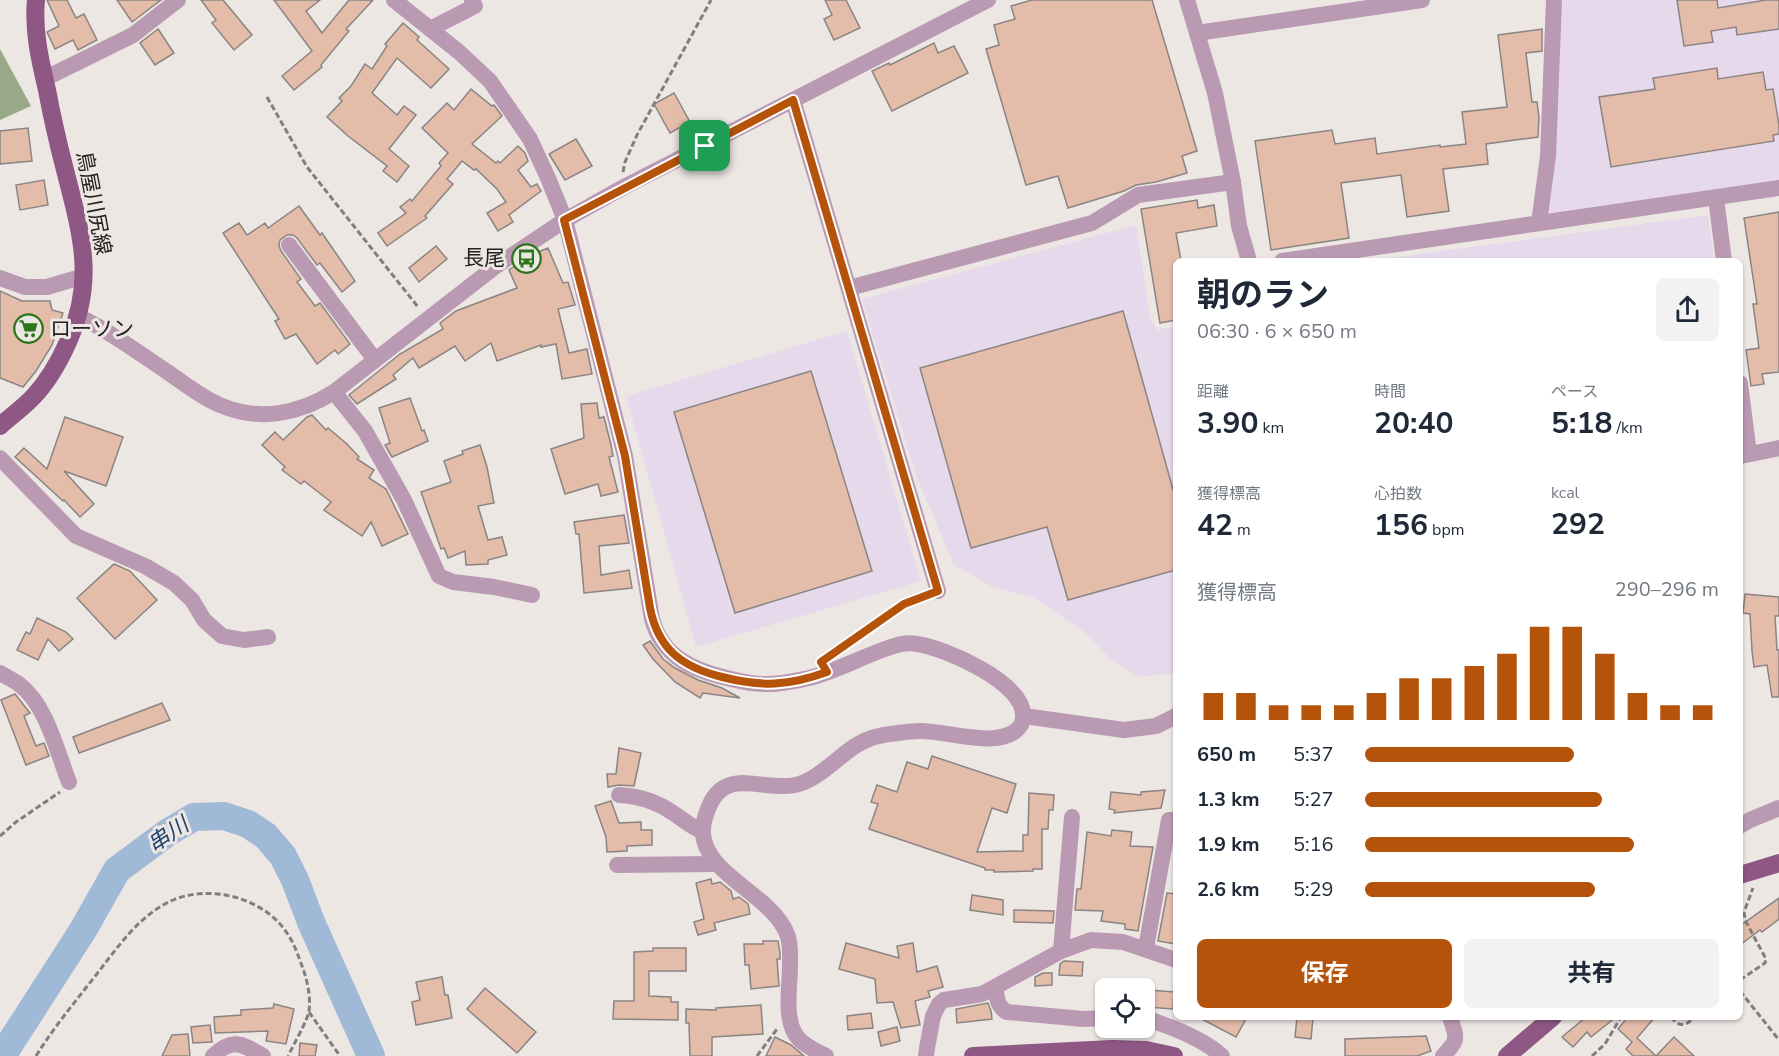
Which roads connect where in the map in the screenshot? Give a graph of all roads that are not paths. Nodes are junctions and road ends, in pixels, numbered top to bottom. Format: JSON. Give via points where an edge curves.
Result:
{"nodes":[{"id":1,"x":36,"y":0,"type":"edge"},
{"id":2,"x":394,"y":0,"type":"edge"},
{"id":3,"x":472,"y":0,"type":"edge"},
{"id":4,"x":988,"y":0,"type":"edge"},
{"id":5,"x":1186,"y":0,"type":"edge"},
{"id":6,"x":1422,"y":0,"type":"edge"},
{"id":7,"x":1554,"y":0,"type":"edge"},
{"id":8,"x":169,"y":3,"type":"edge"},
{"id":9,"x":430,"y":29,"type":"junction"},
{"id":10,"x":1197,"y":33,"type":"junction"},
{"id":11,"x":44,"y":79,"type":"junction"},
{"id":12,"x":793,"y":100,"type":"junction"},
{"id":13,"x":1233,"y":182,"type":"junction"},
{"id":14,"x":1779,"y":188,"type":"edge"},
{"id":15,"x":1716,"y":198,"type":"junction"},
{"id":16,"x":564,"y":220,"type":"junction"},
{"id":17,"x":1539,"y":223,"type":"junction"},
{"id":18,"x":289,"y":245,"type":"dead end"},
{"id":19,"x":1248,"y":258,"type":"edge"},
{"id":20,"x":1302,"y":258,"type":"edge"},
{"id":21,"x":1724,"y":258,"type":"edge"},
{"id":22,"x":84,"y":276,"type":"junction"},
{"id":23,"x":0,"y":278,"type":"edge"},
{"id":24,"x":849,"y":288,"type":"junction"},
{"id":25,"x":78,"y":316,"type":"junction"},
{"id":26,"x":375,"y":360,"type":"junction"},
{"id":27,"x":334,"y":392,"type":"junction"},
{"id":28,"x":0,"y":426,"type":"edge"},
{"id":29,"x":1743,"y":426,"type":"edge"},
{"id":30,"x":1779,"y":448,"type":"edge"},
{"id":31,"x":1745,"y":455,"type":"edge"},
{"id":32,"x":0,"y":458,"type":"edge"},
{"id":33,"x":938,"y":591,"type":"road end"},
{"id":34,"x":532,"y":595,"type":"dead end"},
{"id":35,"x":268,"y":637,"type":"dead end"},
{"id":36,"x":0,"y":673,"type":"edge"},
{"id":37,"x":1024,"y":716,"type":"junction"},
{"id":38,"x":1173,"y":718,"type":"edge"},
{"id":39,"x":69,"y":782,"type":"road end"},
{"id":40,"x":619,"y":795,"type":"dead end"},
{"id":41,"x":1779,"y":808,"type":"edge"},
{"id":42,"x":1072,"y":818,"type":"dead end"},
{"id":43,"x":1173,"y":820,"type":"edge"},
{"id":44,"x":1743,"y":824,"type":"edge"},
{"id":45,"x":702,"y":831,"type":"junction"},
{"id":46,"x":1779,"y":863,"type":"edge"},
{"id":47,"x":717,"y":864,"type":"junction"},
{"id":48,"x":617,"y":865,"type":"dead end"},
{"id":49,"x":1748,"y":872,"type":"edge"},
{"id":50,"x":1146,"y":948,"type":"junction"},
{"id":51,"x":1060,"y":951,"type":"junction"},
{"id":52,"x":1173,"y":959,"type":"edge"},
{"id":53,"x":995,"y":987,"type":"junction"},
{"id":54,"x":1095,"y":1018,"type":"edge"},
{"id":55,"x":1451,"y":1020,"type":"edge"},
{"id":56,"x":1549,"y":1020,"type":"edge"},
{"id":57,"x":1155,"y":1022,"type":"edge"},
{"id":58,"x":1111,"y":1053,"type":"edge"},
{"id":59,"x":213,"y":1056,"type":"edge"},
{"id":60,"x":263,"y":1056,"type":"edge"},
{"id":61,"x":826,"y":1056,"type":"edge"},
{"id":62,"x":926,"y":1056,"type":"edge"},
{"id":63,"x":973,"y":1056,"type":"edge"},
{"id":64,"x":1174,"y":1056,"type":"edge"},
{"id":65,"x":1222,"y":1056,"type":"edge"},
{"id":66,"x":1443,"y":1056,"type":"edge"},
{"id":67,"x":1507,"y":1056,"type":"edge"}],
"edges":[{"from":1,"to":11,"type":"main road","name":"鳥屋川尻線","via":[[36,36]]},
{"from":2,"to":9,"type":"street"},
{"from":3,"to":9,"type":"street","via":[[475,6]]},
{"from":4,"to":12,"type":"street"},
{"from":5,"to":10,"type":"street"},
{"from":6,"to":10,"type":"street"},
{"from":7,"to":17,"type":"street","via":[[1548,156]]},
{"from":8,"to":11,"type":"street","via":[[133,35]]},
{"from":9,"to":16,"type":"street","via":[[499,92],[537,153]]},
{"from":10,"to":13,"type":"street","via":[[1215,93]]},
{"from":11,"to":22,"type":"main road","name":"鳥屋川尻線","via":[[81,232]]},
{"from":12,"to":16,"type":"street"},
{"from":12,"to":24,"type":"street"},
{"from":13,"to":19,"type":"street"},
{"from":13,"to":24,"type":"street","via":[[1138,195],[1092,223]]},
{"from":14,"to":15,"type":"street"},
{"from":15,"to":17,"type":"street"},
{"from":15,"to":21,"type":"street"},
{"from":16,"to":26,"type":"street","via":[[512,254]]},
{"from":16,"to":37,"type":"street","via":[[625,456],[652,619],[668,649],[696,670],[763,684],[812,677],[899,644],[915,643],[984,671],[1013,693]]},
{"from":17,"to":20,"type":"street"},
{"from":18,"to":26,"type":"street"},
{"from":22,"to":23,"type":"street","via":[[46,287],[25,287]]},
{"from":22,"to":25,"type":"main road","name":"鳥屋川尻線"},
{"from":24,"to":33,"type":"street"},
{"from":25,"to":27,"type":"street","via":[[232,410],[274,415],[310,405]]},
{"from":25,"to":28,"type":"main road","name":"鳥屋川尻線","via":[[50,377]]},
{"from":26,"to":27,"type":"street"},
{"from":27,"to":34,"type":"street","via":[[365,431],[404,500],[439,576],[453,582]]},
{"from":29,"to":31,"type":"street"},
{"from":30,"to":31,"type":"street"},
{"from":32,"to":35,"type":"street","via":[[76,536],[174,583],[222,636],[244,640]]},
{"from":36,"to":39,"type":"street","via":[[20,684],[37,704]]},
{"from":37,"to":38,"type":"street","via":[[1124,730],[1156,726]]},
{"from":37,"to":45,"type":"street","via":[[1021,726],[1002,738],[921,731],[897,733],[858,745],[807,781],[795,785],[734,784],[716,793]]},
{"from":40,"to":45,"type":"street","via":[[655,802]]},
{"from":41,"to":44,"type":"street"},
{"from":42,"to":51,"type":"street"},
{"from":43,"to":50,"type":"street","via":[[1169,820]]},
{"from":45,"to":47,"type":"street"},
{"from":46,"to":49,"type":"main road"},
{"from":47,"to":48,"type":"street"},
{"from":47,"to":61,"type":"street","via":[[769,908],[787,934],[789,1020],[800,1040]]},
{"from":50,"to":51,"type":"street","via":[[1091,940]]},
{"from":50,"to":52,"type":"street"},
{"from":51,"to":53,"type":"street"},
{"from":53,"to":54,"type":"street","via":[[1000,1007],[1007,1012]]},
{"from":53,"to":62,"type":"street","via":[[939,1004]]},
{"from":55,"to":66,"type":"street","via":[[1455,1043]]},
{"from":56,"to":67,"type":"main road"},
{"from":57,"to":65,"type":"street","via":[[1184,1032]]},
{"from":58,"to":63,"type":"main road"},
{"from":58,"to":64,"type":"main road","via":[[1146,1050]]},
{"from":59,"to":60,"type":"street","via":[[222,1047],[233,1044],[242,1044]]}]}
